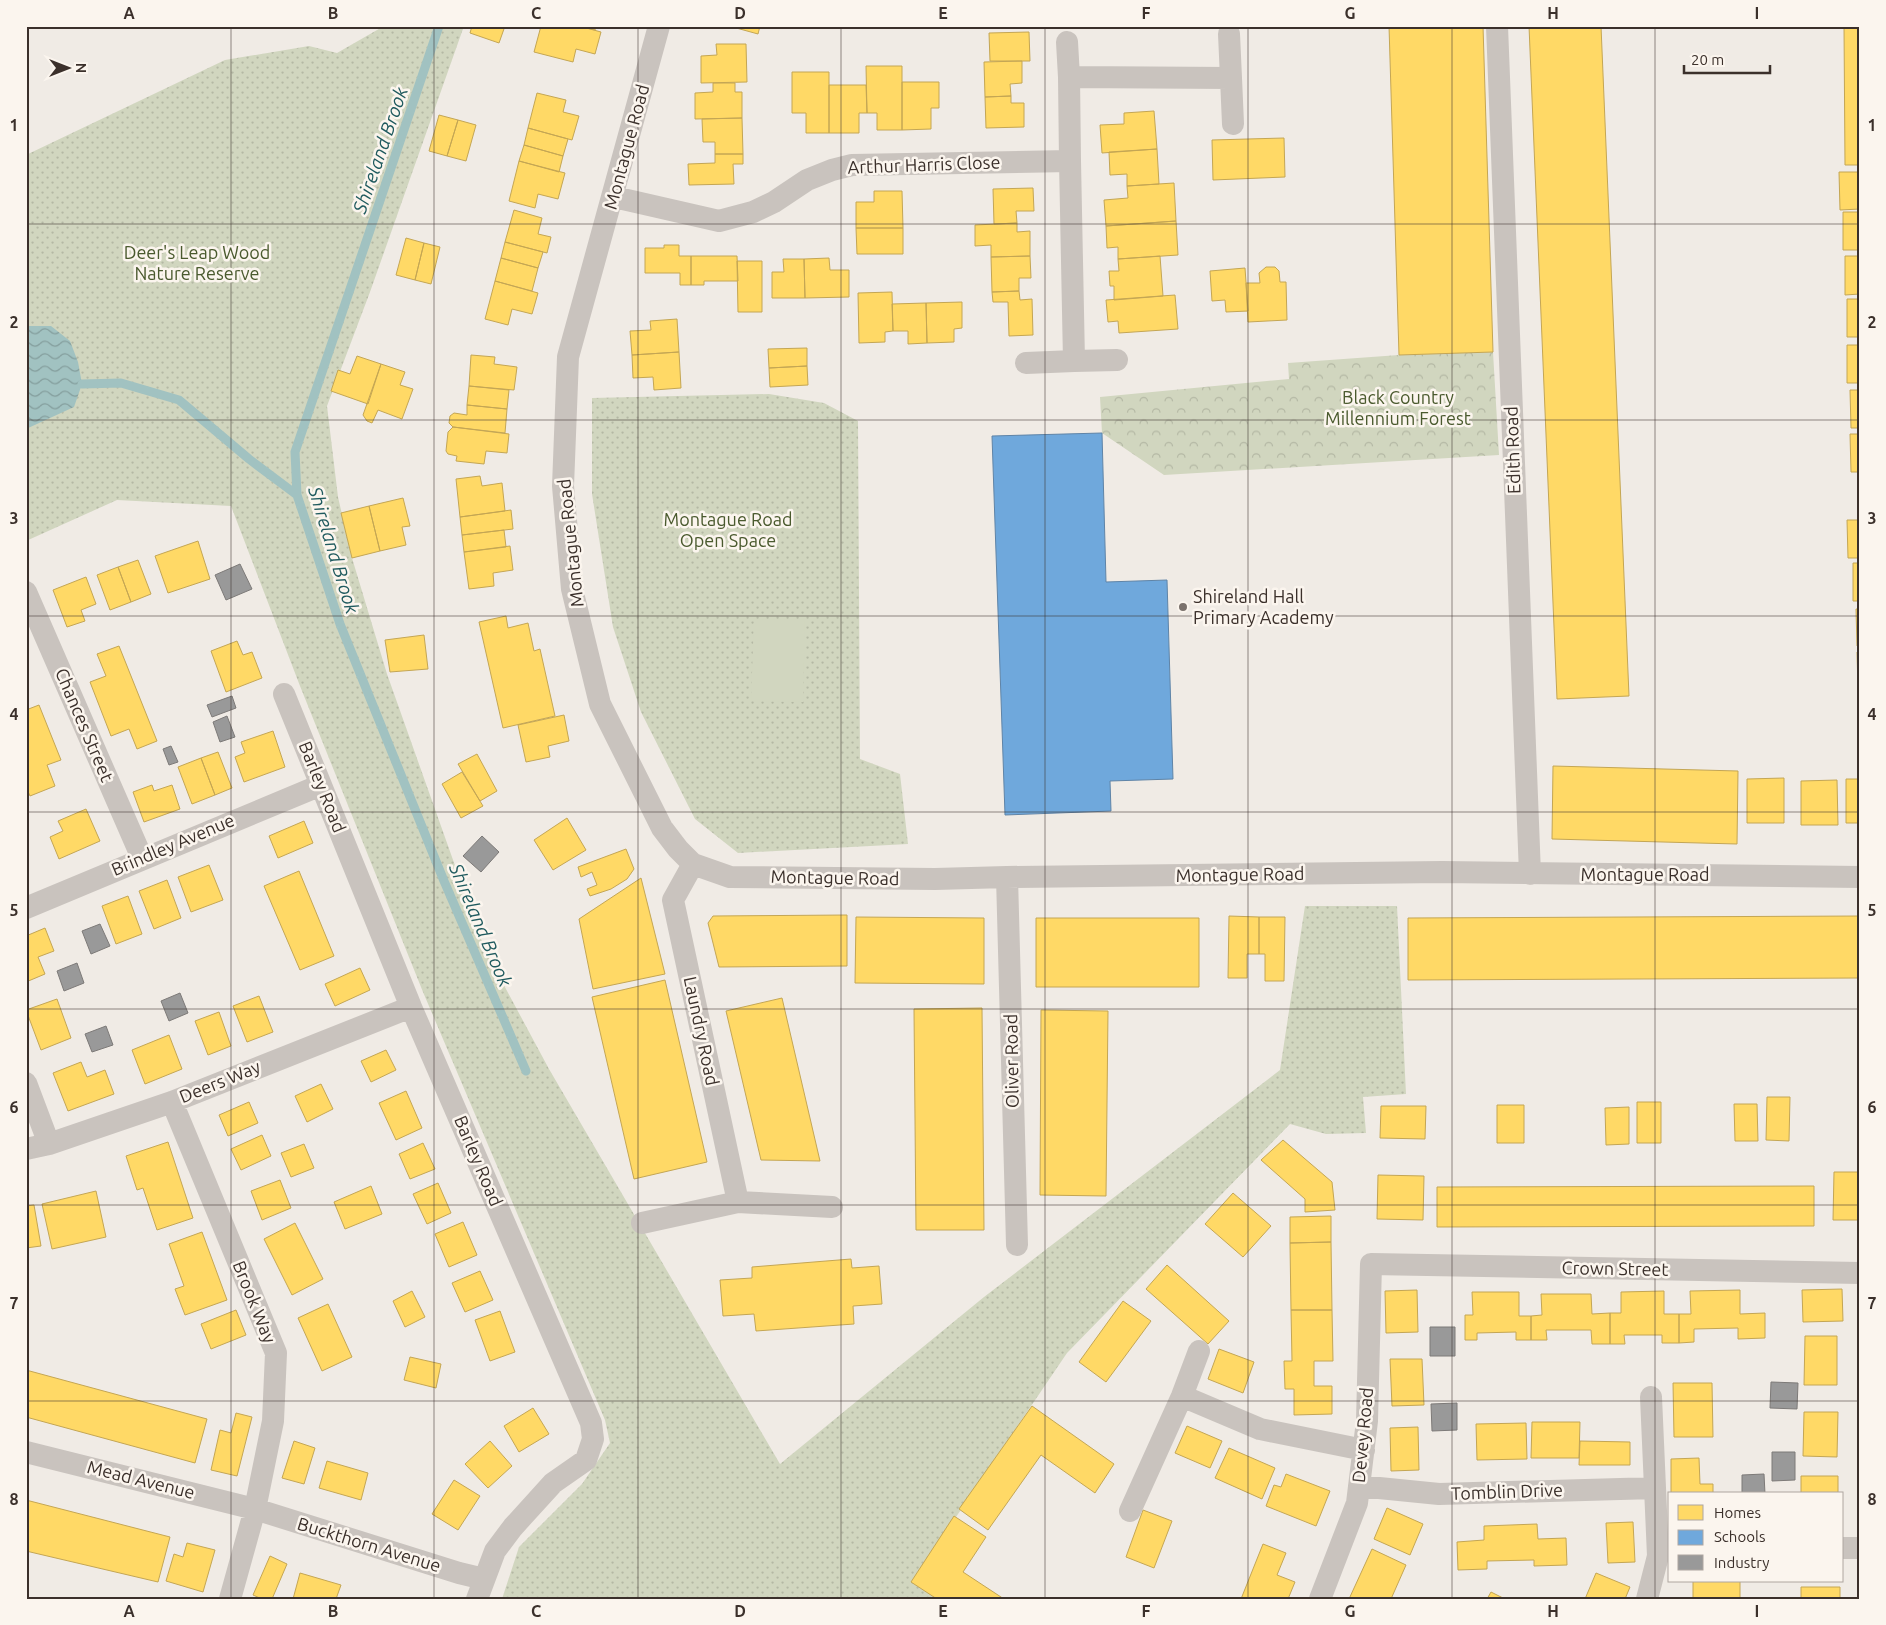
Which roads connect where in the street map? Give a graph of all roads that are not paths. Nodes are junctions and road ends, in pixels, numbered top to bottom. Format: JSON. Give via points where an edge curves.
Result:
{"nodes":[{"id":1,"x":659,"y":26,"type":"edge"},
{"id":2,"x":1497,"y":26,"type":"edge"},
{"id":3,"x":1229,"y":34,"type":"dead end"},
{"id":4,"x":1067,"y":42,"type":"dead end"},
{"id":5,"x":1069,"y":77,"type":"junction"},
{"id":6,"x":1231,"y":78,"type":"junction"},
{"id":7,"x":1233,"y":124,"type":"dead end"},
{"id":8,"x":1070,"y":161,"type":"junction"},
{"id":9,"x":614,"y":197,"type":"junction"},
{"id":10,"x":1117,"y":360,"type":"dead end"},
{"id":11,"x":1074,"y":361,"type":"junction"},
{"id":12,"x":1026,"y":363,"type":"dead end"},
{"id":13,"x":26,"y":592,"type":"edge"},
{"id":14,"x":284,"y":694,"type":"dead end"},
{"id":15,"x":321,"y":784,"type":"junction"},
{"id":16,"x":142,"y":858,"type":"junction"},
{"id":17,"x":693,"y":864,"type":"junction"},
{"id":18,"x":1530,"y":874,"type":"junction"},
{"id":19,"x":1007,"y":877,"type":"junction"},
{"id":20,"x":1860,"y":877,"type":"edge"},
{"id":21,"x":26,"y":908,"type":"edge"},
{"id":22,"x":411,"y":1007,"type":"junction"},
{"id":23,"x":26,"y":1083,"type":"edge"},
{"id":24,"x":172,"y":1102,"type":"junction"},
{"id":25,"x":49,"y":1144,"type":"junction"},
{"id":26,"x":26,"y":1149,"type":"edge"},
{"id":27,"x":738,"y":1202,"type":"junction"},
{"id":28,"x":832,"y":1207,"type":"dead end"},
{"id":29,"x":642,"y":1222,"type":"dead end"},
{"id":30,"x":1016,"y":1244,"type":"dead end"},
{"id":31,"x":1371,"y":1264,"type":"joint"},
{"id":32,"x":1860,"y":1273,"type":"edge"},
{"id":33,"x":1198,"y":1351,"type":"dead end"},
{"id":34,"x":1182,"y":1396,"type":"junction"},
{"id":35,"x":1651,"y":1397,"type":"dead end"},
{"id":36,"x":1364,"y":1450,"type":"junction"},
{"id":37,"x":26,"y":1452,"type":"edge"},
{"id":38,"x":1359,"y":1486,"type":"junction"},
{"id":39,"x":1655,"y":1488,"type":"junction"},
{"id":40,"x":255,"y":1509,"type":"junction"},
{"id":41,"x":1130,"y":1511,"type":"dead end"},
{"id":42,"x":1663,"y":1536,"type":"edge"},
{"id":43,"x":1844,"y":1548,"type":"edge"},
{"id":44,"x":1860,"y":1548,"type":"edge"},
{"id":45,"x":481,"y":1589,"type":"edge"},
{"id":46,"x":230,"y":1599,"type":"edge"},
{"id":47,"x":1320,"y":1599,"type":"edge"},
{"id":48,"x":1647,"y":1599,"type":"edge"}],
"edges":[{"from":1,"to":9,"type":"street","name":"Montague Road"},
{"from":2,"to":18,"type":"street","name":"Edith Road"},
{"from":3,"to":6,"type":"street"},
{"from":4,"to":5,"type":"street"},
{"from":5,"to":6,"type":"street"},
{"from":5,"to":8,"type":"street"},
{"from":6,"to":7,"type":"street"},
{"from":8,"to":9,"type":"street","name":"Arthur Harris Close","via":[[852,165],[807,180],[753,212],[719,221]]},
{"from":8,"to":11,"type":"street"},
{"from":9,"to":17,"type":"street","name":"Montague Road","via":[[568,357],[563,486],[572,589],[600,704],[662,828]]},
{"from":10,"to":11,"type":"street"},
{"from":11,"to":12,"type":"street"},
{"from":13,"to":16,"type":"street","name":"Chances Street"},
{"from":14,"to":15,"type":"street","name":"Barley Road"},
{"from":15,"to":16,"type":"street","name":"Brindley Avenue"},
{"from":15,"to":22,"type":"street","name":"Barley Road"},
{"from":16,"to":21,"type":"street","name":"Brindley Avenue"},
{"from":17,"to":19,"type":"street","name":"Montague Road","via":[[730,878],[935,880]]},
{"from":17,"to":27,"type":"street","name":"Laundry Road","via":[[673,900]]},
{"from":18,"to":19,"type":"street","name":"Montague Road","via":[[1432,872]]},
{"from":18,"to":20,"type":"street","name":"Montague Road"},
{"from":19,"to":30,"type":"street","name":"Oliver Road"},
{"from":22,"to":24,"type":"street","name":"Deers Way"},
{"from":22,"to":45,"type":"street","name":"Barley Road","via":[[590,1423],[594,1439],[586,1460],[553,1483],[494,1551]]},
{"from":23,"to":25,"type":"street"},
{"from":24,"to":25,"type":"street","name":"Deers Way"},
{"from":24,"to":40,"type":"street","name":"Brook Way","via":[[276,1353],[273,1421]]},
{"from":25,"to":26,"type":"street","name":"Deers Way"},
{"from":27,"to":28,"type":"street"},
{"from":27,"to":29,"type":"street"},
{"from":31,"to":32,"type":"street","name":"Crown Street"},
{"from":31,"to":36,"type":"street","name":"Devey Road"},
{"from":33,"to":34,"type":"street"},
{"from":34,"to":36,"type":"street","via":[[1260,1429]]},
{"from":34,"to":41,"type":"street"},
{"from":35,"to":39,"type":"street"},
{"from":36,"to":38,"type":"street","name":"Devey Road"},
{"from":37,"to":40,"type":"street","name":"Mead Avenue"},
{"from":38,"to":39,"type":"street","name":"Tomblin Drive","via":[[1439,1494]]},
{"from":38,"to":47,"type":"street","name":"Devey Road","via":[[1357,1503]]},
{"from":39,"to":42,"type":"street"},
{"from":40,"to":45,"type":"street","name":"Buckthorn Avenue","via":[[460,1574]]},
{"from":40,"to":46,"type":"street","name":"Brook Way"},
{"from":42,"to":48,"type":"street"},
{"from":43,"to":44,"type":"street"}]}
